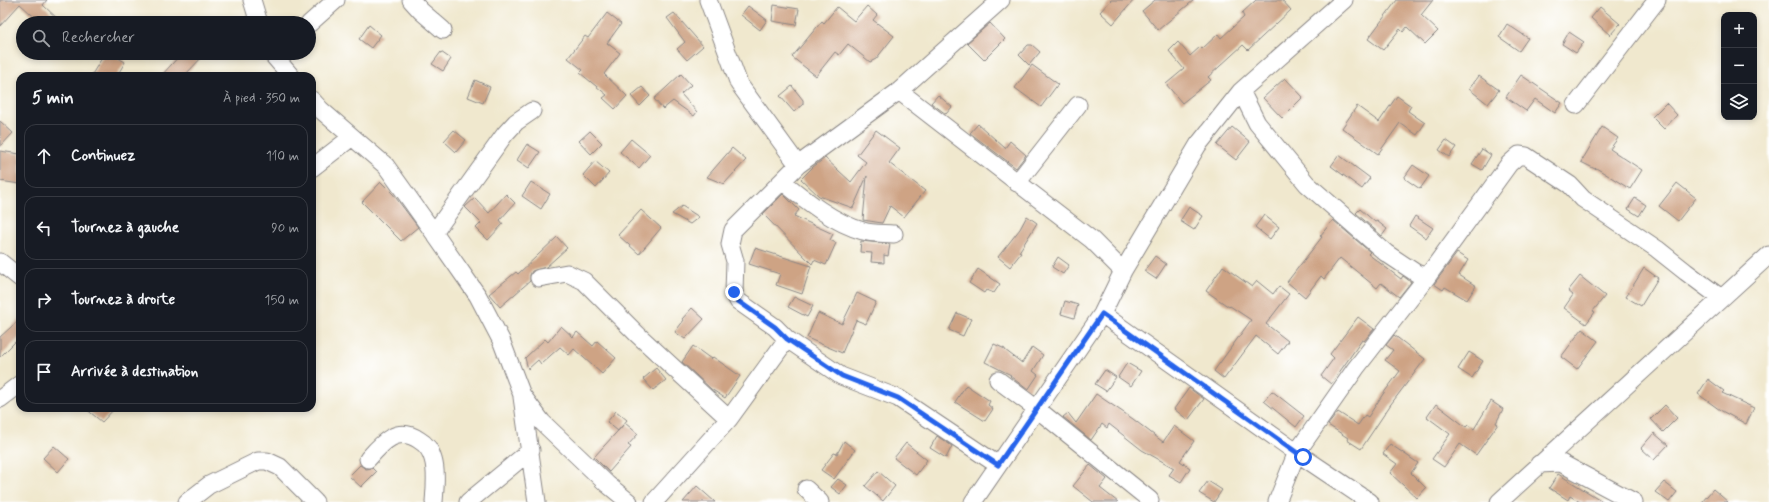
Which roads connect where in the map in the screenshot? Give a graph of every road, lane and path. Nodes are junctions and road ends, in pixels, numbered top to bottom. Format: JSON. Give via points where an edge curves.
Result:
{"nodes":[{"id":1,"x":252,"y":0,"type":"edge"},
{"id":2,"x":336,"y":0,"type":"edge"},
{"id":3,"x":411,"y":0,"type":"edge"},
{"id":4,"x":708,"y":0,"type":"edge"},
{"id":5,"x":1001,"y":0,"type":"edge"},
{"id":6,"x":1344,"y":0,"type":"edge"},
{"id":7,"x":1650,"y":2,"type":"edge"},
{"id":8,"x":257,"y":16,"type":"edge"},
{"id":9,"x":316,"y":18,"type":"edge"},
{"id":10,"x":443,"y":30,"type":"dead end"},
{"id":11,"x":277,"y":60,"type":"edge"},
{"id":12,"x":288,"y":72,"type":"edge"},
{"id":13,"x":899,"y":90,"type":"junction"},
{"id":14,"x":1241,"y":91,"type":"junction"},
{"id":15,"x":316,"y":104,"type":"edge"},
{"id":16,"x":1078,"y":105,"type":"dead end"},
{"id":17,"x":1576,"y":105,"type":"dead end"},
{"id":18,"x":532,"y":111,"type":"dead end"},
{"id":19,"x":352,"y":137,"type":"junction"},
{"id":20,"x":316,"y":165,"type":"edge"},
{"id":21,"x":798,"y":165,"type":"junction"},
{"id":22,"x":782,"y":181,"type":"junction"},
{"id":23,"x":1017,"y":183,"type":"junction"},
{"id":24,"x":434,"y":233,"type":"junction"},
{"id":25,"x":894,"y":234,"type":"dead end"},
{"id":26,"x":1769,"y":255,"type":"edge"},
{"id":27,"x":0,"y":262,"type":"edge"},
{"id":28,"x":1123,"y":271,"type":"junction"},
{"id":29,"x":16,"y":275,"type":"edge"},
{"id":30,"x":1427,"y":277,"type":"junction"},
{"id":31,"x":539,"y":278,"type":"dead end"},
{"id":32,"x":1721,"y":298,"type":"junction"},
{"id":33,"x":1102,"y":314,"type":"junction"},
{"id":34,"x":787,"y":339,"type":"junction"},
{"id":35,"x":998,"y":380,"type":"dead end"},
{"id":36,"x":16,"y":387,"type":"edge"},
{"id":37,"x":522,"y":395,"type":"junction"},
{"id":38,"x":0,"y":399,"type":"edge"},
{"id":39,"x":1037,"y":409,"type":"junction"},
{"id":40,"x":729,"y":419,"type":"junction"},
{"id":41,"x":531,"y":450,"type":"junction"},
{"id":42,"x":1297,"y":452,"type":"junction"},
{"id":43,"x":368,"y":459,"type":"dead end"},
{"id":44,"x":1539,"y":464,"type":"junction"},
{"id":45,"x":998,"y":465,"type":"junction"},
{"id":46,"x":806,"y":488,"type":"dead end"},
{"id":47,"x":1150,"y":500,"type":"dead end"},
{"id":48,"x":187,"y":502,"type":"edge"},
{"id":49,"x":315,"y":502,"type":"edge"},
{"id":50,"x":434,"y":502,"type":"edge"},
{"id":51,"x":468,"y":502,"type":"edge"},
{"id":52,"x":537,"y":502,"type":"edge"},
{"id":53,"x":629,"y":502,"type":"edge"},
{"id":54,"x":654,"y":502,"type":"edge"},
{"id":55,"x":820,"y":502,"type":"edge"},
{"id":56,"x":973,"y":502,"type":"edge"},
{"id":57,"x":1277,"y":502,"type":"edge"},
{"id":58,"x":1370,"y":502,"type":"edge"},
{"id":59,"x":1499,"y":502,"type":"edge"},
{"id":60,"x":1634,"y":502,"type":"edge"}],
"edges":[{"from":1,"to":8,"type":"street"},
{"from":2,"to":9,"type":"street"},
{"from":3,"to":10,"type":"street"},
{"from":4,"to":21,"type":"street","via":[[739,84]]},
{"from":5,"to":13,"type":"street"},
{"from":6,"to":14,"type":"street"},
{"from":7,"to":17,"type":"street"},
{"from":11,"to":12,"type":"street"},
{"from":13,"to":21,"type":"street"},
{"from":13,"to":23,"type":"street"},
{"from":14,"to":28,"type":"street","via":[[1198,145]]},
{"from":14,"to":30,"type":"street","via":[[1258,123],[1308,184],[1386,253],[1416,274]]},
{"from":15,"to":19,"type":"street"},
{"from":16,"to":23,"type":"street"},
{"from":18,"to":24,"type":"street","via":[[516,122],[505,134]]},
{"from":19,"to":20,"type":"street"},
{"from":19,"to":24,"type":"street","via":[[386,166]]},
{"from":21,"to":22,"type":"street"},
{"from":22,"to":25,"type":"street","via":[[807,201],[846,224],[864,232]]},
{"from":22,"to":34,"type":"street","via":[[733,230],[730,244],[735,261],[734,292],[738,301],[775,327]]},
{"from":23,"to":28,"type":"street","via":[[1092,240]]},
{"from":24,"to":37,"type":"street","via":[[478,296],[501,340]]},
{"from":26,"to":32,"type":"street"},
{"from":27,"to":29,"type":"street"},
{"from":28,"to":33,"type":"street"},
{"from":30,"to":32,"type":"street","via":[[1509,164],[1519,155],[1526,156],[1570,185],[1583,199],[1657,248]]},
{"from":30,"to":42,"type":"street","via":[[1356,368]]},
{"from":31,"to":40,"type":"street","via":[[567,273],[584,281]]},
{"from":32,"to":44,"type":"street"},
{"from":33,"to":39,"type":"street"},
{"from":33,"to":42,"type":"street"},
{"from":34,"to":40,"type":"street"},
{"from":34,"to":45,"type":"street","via":[[842,376],[898,398]]},
{"from":35,"to":39,"type":"street"},
{"from":36,"to":38,"type":"street"},
{"from":37,"to":41,"type":"street"},
{"from":37,"to":53,"type":"street","via":[[558,438]]},
{"from":39,"to":45,"type":"street"},
{"from":39,"to":47,"type":"street"},
{"from":40,"to":54,"type":"street"},
{"from":41,"to":51,"type":"street"},
{"from":41,"to":52,"type":"street"},
{"from":42,"to":57,"type":"street"},
{"from":42,"to":58,"type":"street"},
{"from":43,"to":50,"type":"street","via":[[385,440],[400,433],[421,441],[434,460]]},
{"from":44,"to":59,"type":"street"},
{"from":44,"to":60,"type":"street","via":[[1561,463]]},
{"from":45,"to":56,"type":"street"},
{"from":46,"to":55,"type":"street"},
{"from":48,"to":49,"type":"street","via":[[209,485],[258,461],[267,461],[280,467]]}]}
